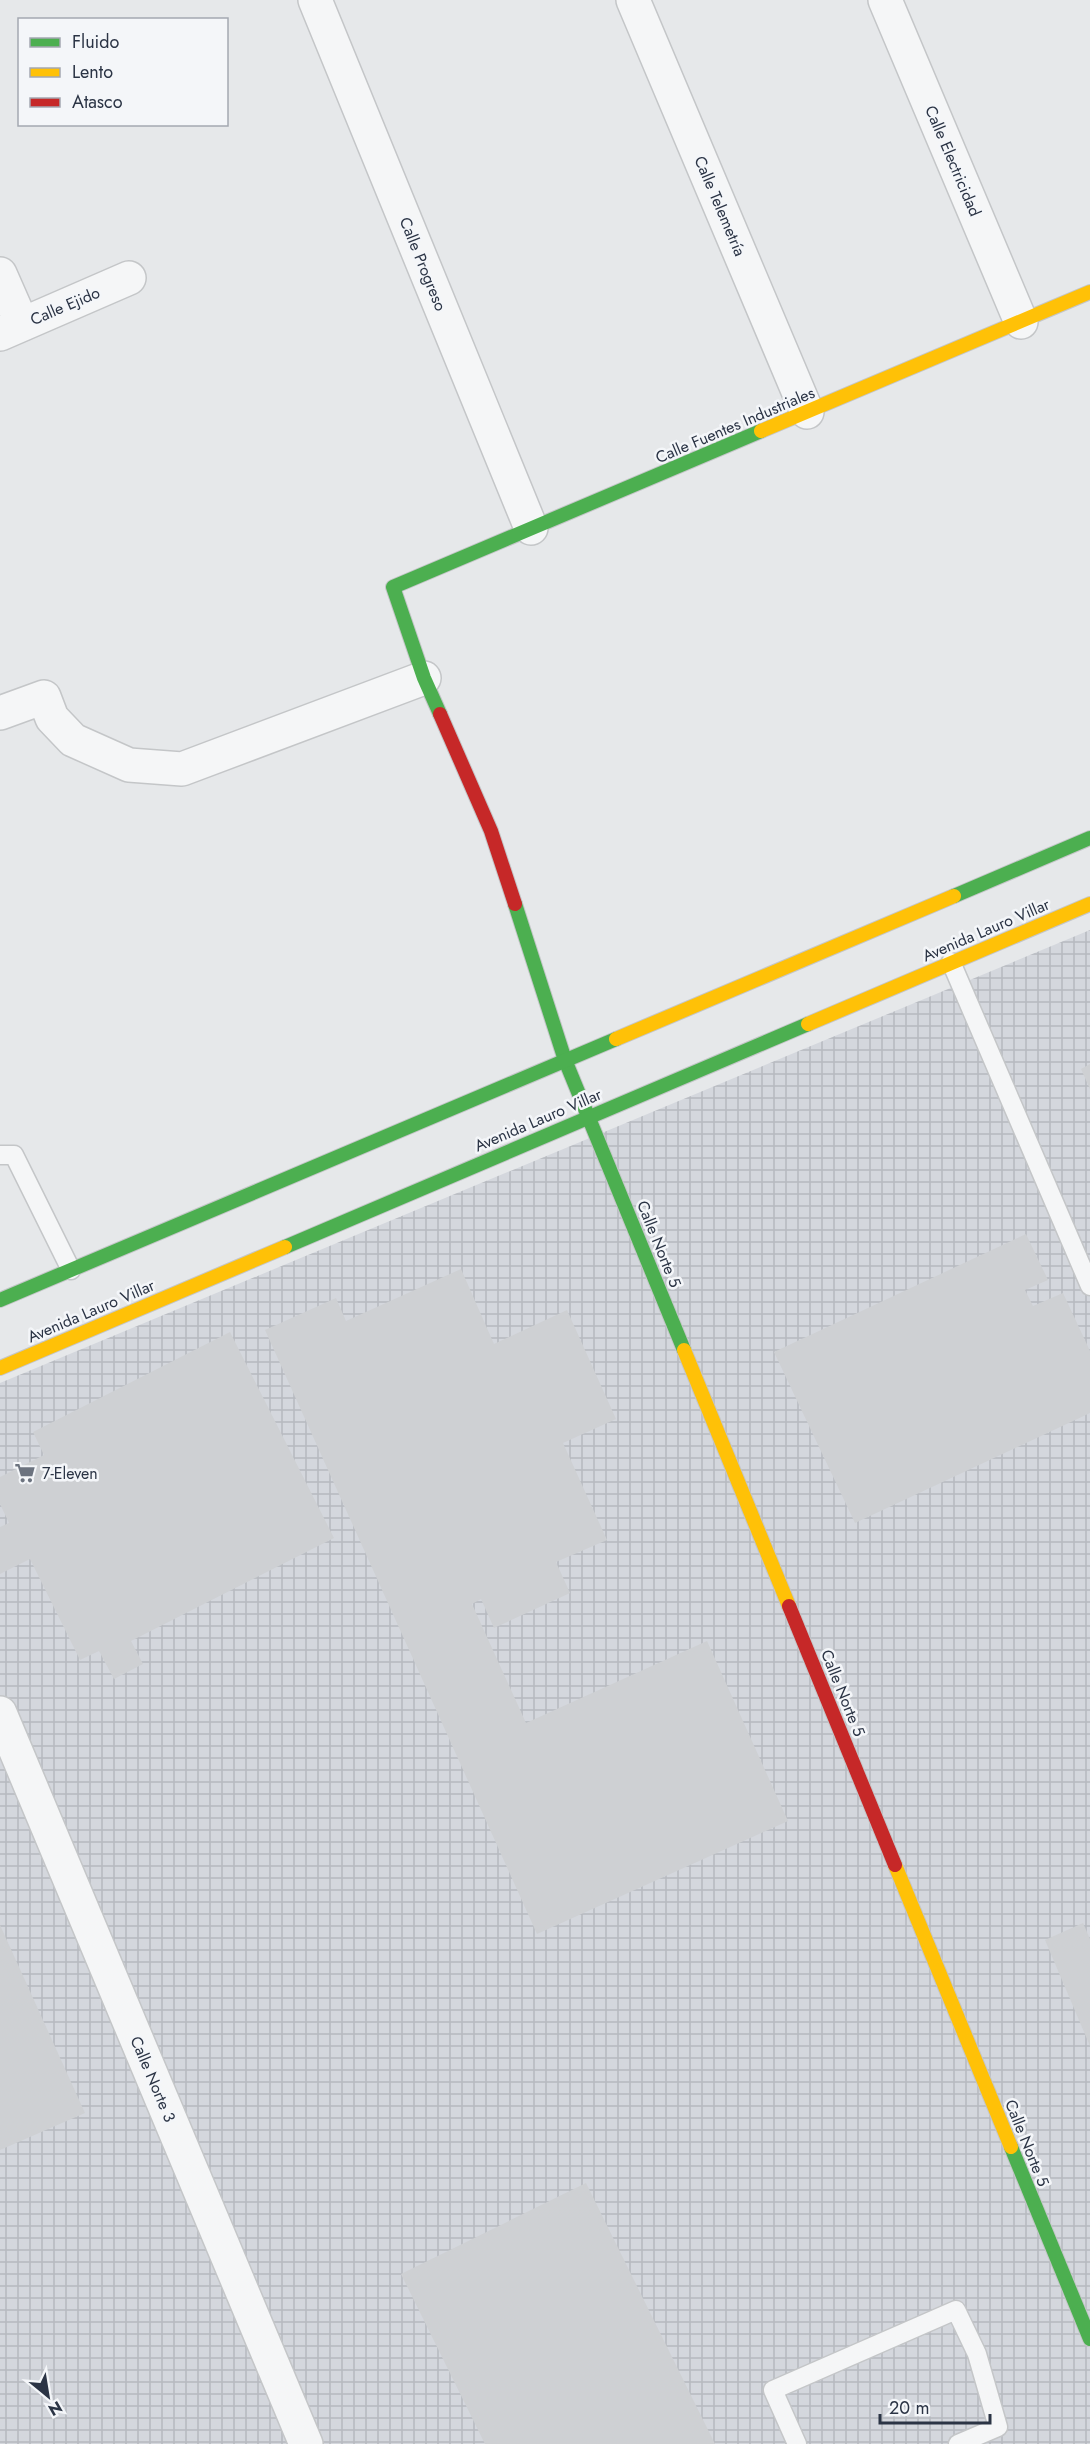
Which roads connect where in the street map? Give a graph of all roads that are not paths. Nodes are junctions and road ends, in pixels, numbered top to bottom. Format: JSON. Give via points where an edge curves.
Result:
{"nodes":[{"id":1,"x":315,"y":0,"type":"edge"},
{"id":2,"x":633,"y":0,"type":"edge"},
{"id":3,"x":885,"y":0,"type":"edge"},
{"id":4,"x":0,"y":274,"type":"edge"},
{"id":5,"x":129,"y":278,"type":"dead end"},
{"id":6,"x":1090,"y":292,"type":"edge"},
{"id":7,"x":1021,"y":322,"type":"junction"},
{"id":8,"x":11,"y":329,"type":"edge"},
{"id":9,"x":807,"y":412,"type":"junction"},
{"id":10,"x":531,"y":528,"type":"junction"},
{"id":11,"x":393,"y":587,"type":"joint"},
{"id":12,"x":424,"y":678,"type":"junction"},
{"id":13,"x":0,"y":713,"type":"edge"},
{"id":14,"x":1090,"y":838,"type":"edge"},
{"id":15,"x":1090,"y":904,"type":"edge"},
{"id":16,"x":951,"y":962,"type":"junction"},
{"id":17,"x":565,"y":1060,"type":"junction"},
{"id":18,"x":588,"y":1116,"type":"junction"},
{"id":19,"x":0,"y":1155,"type":"edge"},
{"id":20,"x":71,"y":1270,"type":"junction"},
{"id":21,"x":1090,"y":1286,"type":"edge"},
{"id":22,"x":0,"y":1300,"type":"edge"},
{"id":23,"x":0,"y":1368,"type":"edge"},
{"id":24,"x":0,"y":1713,"type":"edge"},
{"id":25,"x":1090,"y":2339,"type":"edge"},
{"id":26,"x":306,"y":2444,"type":"edge"},
{"id":27,"x":797,"y":2444,"type":"edge"},
{"id":28,"x":958,"y":2444,"type":"edge"}],
"edges":[{"from":1,"to":10,"type":"street","name":"Calle Progreso"},
{"from":2,"to":9,"type":"street","name":"Calle Telemetría"},
{"from":3,"to":7,"type":"street","name":"Calle Electricidad"},
{"from":4,"to":8,"type":"street"},
{"from":5,"to":8,"type":"street","name":"Calle Ejido"},
{"from":6,"to":7,"type":"street","name":"Calle Fuentes Industriales"},
{"from":7,"to":9,"type":"street","name":"Calle Fuentes Industriales"},
{"from":9,"to":10,"type":"street","name":"Calle Fuentes Industriales"},
{"from":10,"to":11,"type":"street","name":"Calle Fuentes Industriales"},
{"from":11,"to":12,"type":"street","name":"Calle Norte 5"},
{"from":12,"to":13,"type":"street","via":[[182,769],[129,765],[73,740],[52,718],[44,697]]},
{"from":12,"to":17,"type":"street","name":"Calle Norte 5","via":[[490,831]]},
{"from":14,"to":17,"type":"street"},
{"from":15,"to":16,"type":"street","name":"Avenida Lauro Villar"},
{"from":16,"to":18,"type":"street","name":"Avenida Lauro Villar"},
{"from":16,"to":21,"type":"lane"},
{"from":17,"to":18,"type":"street","name":"Calle Norte 5"},
{"from":17,"to":20,"type":"street"},
{"from":18,"to":23,"type":"street","name":"Avenida Lauro Villar"},
{"from":18,"to":25,"type":"street","name":"Calle Norte 5"},
{"from":19,"to":20,"type":"lane","via":[[14,1155]]},
{"from":20,"to":22,"type":"street"},
{"from":24,"to":26,"type":"street","name":"Calle Norte 3"},
{"from":27,"to":28,"type":"lane","via":[[773,2390],[956,2310],[977,2354],[998,2427]]}]}
